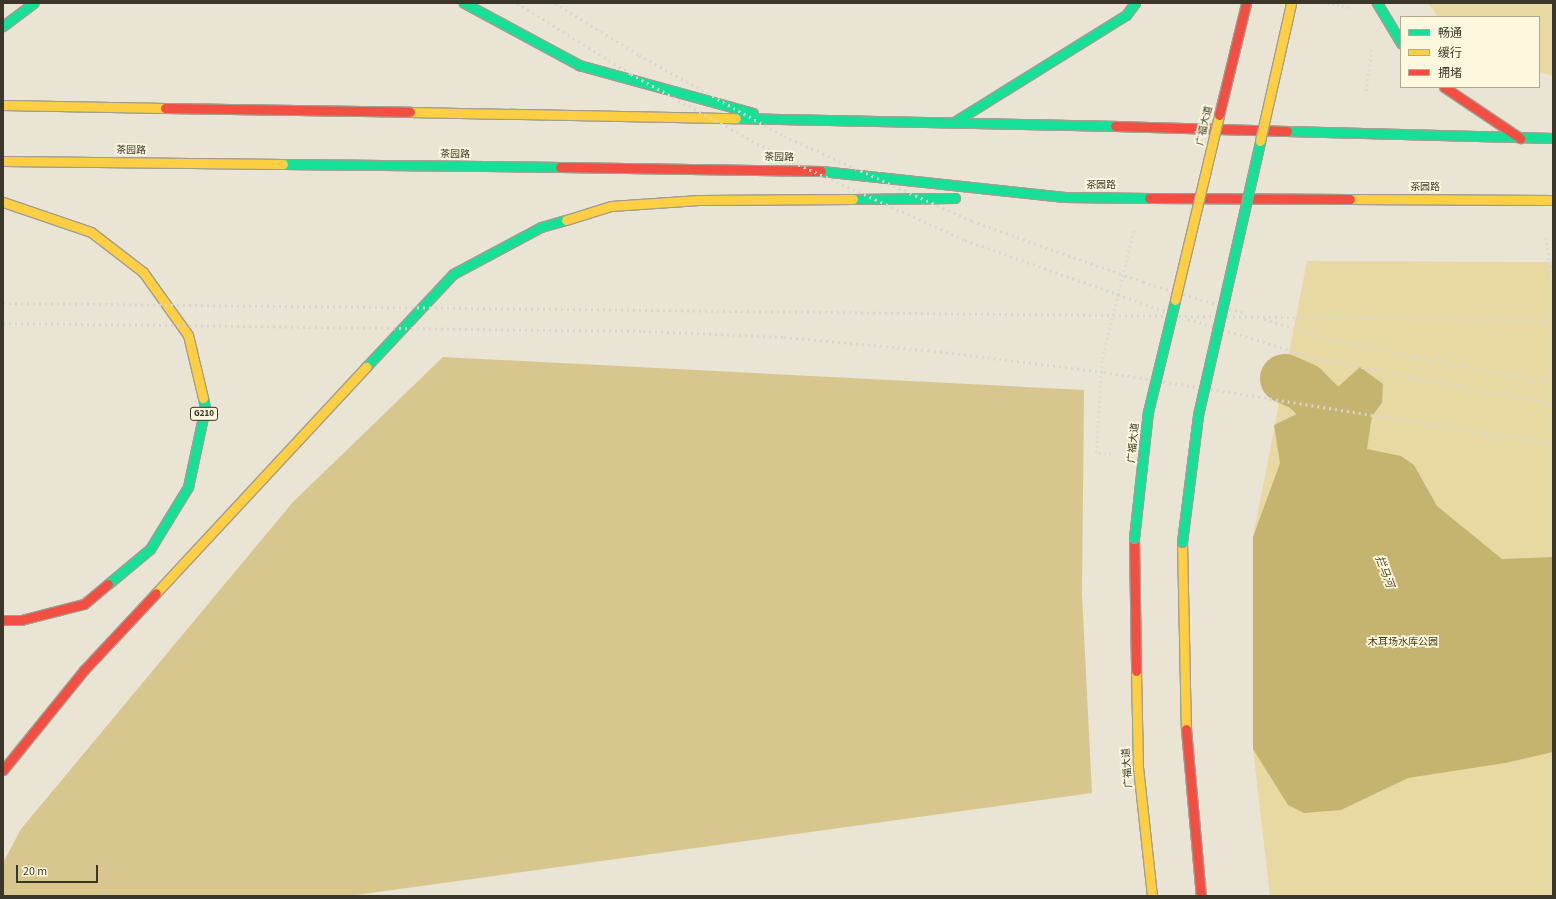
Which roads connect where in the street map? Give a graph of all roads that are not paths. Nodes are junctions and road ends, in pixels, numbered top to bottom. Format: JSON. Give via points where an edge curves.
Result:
{"nodes":[{"id":1,"x":33,"y":3,"type":"edge"},
{"id":2,"x":464,"y":3,"type":"edge"},
{"id":3,"x":1135,"y":3,"type":"edge"},
{"id":4,"x":1246,"y":3,"type":"edge"},
{"id":5,"x":1291,"y":3,"type":"edge"},
{"id":6,"x":1377,"y":3,"type":"edge"},
{"id":7,"x":3,"y":26,"type":"edge"},
{"id":8,"x":1400,"y":41,"type":"edge"},
{"id":9,"x":1445,"y":88,"type":"edge"},
{"id":10,"x":3,"y":105,"type":"edge"},
{"id":11,"x":785,"y":122,"type":"junction"},
{"id":12,"x":954,"y":122,"type":"junction"},
{"id":13,"x":1520,"y":138,"type":"junction"},
{"id":14,"x":1553,"y":138,"type":"edge"},
{"id":15,"x":3,"y":161,"type":"edge"},
{"id":16,"x":1065,"y":196,"type":"junction"},
{"id":17,"x":1553,"y":200,"type":"edge"},
{"id":18,"x":3,"y":202,"type":"edge"},
{"id":19,"x":3,"y":620,"type":"edge"},
{"id":20,"x":3,"y":770,"type":"edge"},
{"id":21,"x":1152,"y":896,"type":"edge"},
{"id":22,"x":1201,"y":896,"type":"edge"}],
"edges":[{"from":1,"to":7,"type":"main road"},
{"from":2,"to":11,"type":"main road","via":[[579,65]]},
{"from":3,"to":12,"type":"main road","via":[[1126,15]]},
{"from":4,"to":21,"type":"main road","name":"广福大道","bridge":true,"via":[[1148,412],[1134,538],[1138,767]]},
{"from":5,"to":22,"type":"main road","bridge":true,"via":[[1198,416],[1182,542],[1187,767]]},
{"from":6,"to":8,"type":"main road"},
{"from":9,"to":13,"type":"main road"},
{"from":10,"to":11,"type":"main road"},
{"from":11,"to":12,"type":"main road"},
{"from":12,"to":13,"type":"main road"},
{"from":13,"to":14,"type":"main road"},
{"from":15,"to":16,"type":"main road","name":"茶园路","via":[[798,169]]},
{"from":16,"to":17,"type":"main road","name":"茶园路"},
{"from":16,"to":20,"type":"main road","via":[[699,200],[611,206],[541,227],[453,274],[84,670]]},
{"from":18,"to":19,"type":"main road","number":"G210","via":[[91,232],[143,272],[188,335],[205,408],[188,487],[150,549],[84,604],[21,620]]}]}
